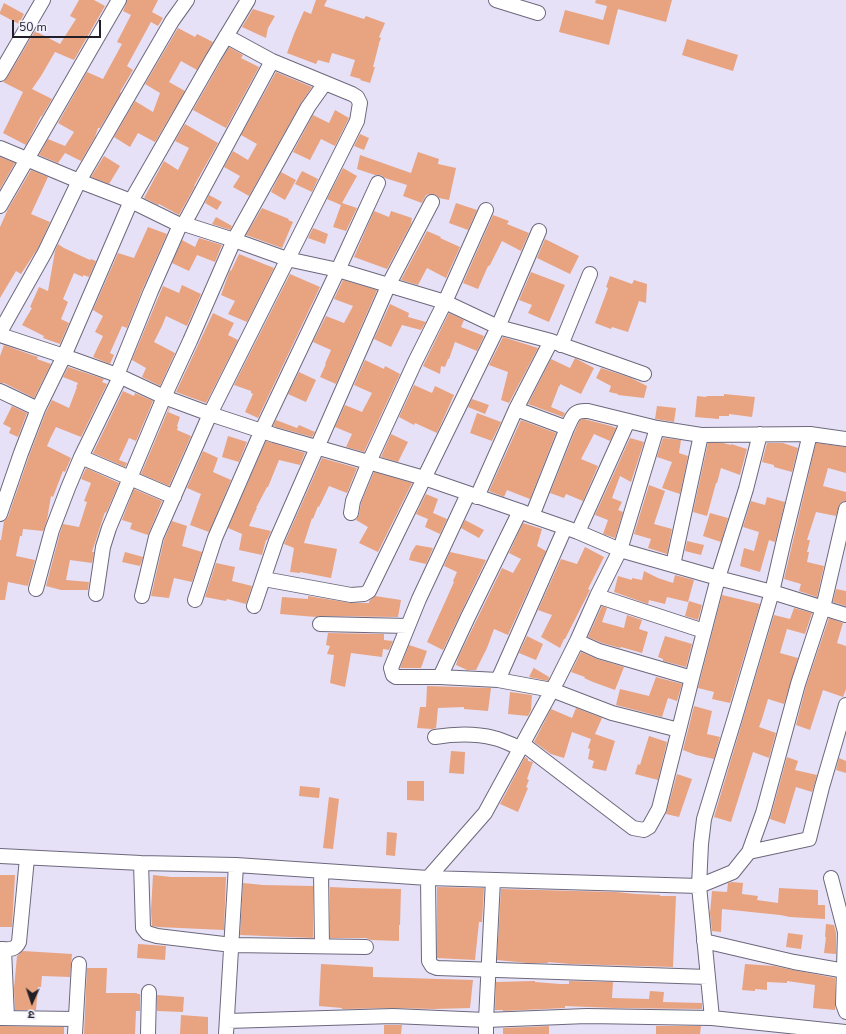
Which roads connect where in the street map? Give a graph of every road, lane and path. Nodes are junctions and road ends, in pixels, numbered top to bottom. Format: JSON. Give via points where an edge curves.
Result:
{"nodes":[{"id":1,"x":43,"y":0,"type":"edge"},
{"id":2,"x":119,"y":0,"type":"edge"},
{"id":3,"x":187,"y":0,"type":"edge"},
{"id":4,"x":248,"y":0,"type":"edge"},
{"id":5,"x":496,"y":0,"type":"edge"},
{"id":6,"x":538,"y":13,"type":"dead end"},
{"id":7,"x":226,"y":36,"type":"junction"},
{"id":8,"x":272,"y":61,"type":"junction"},
{"id":9,"x":0,"y":74,"type":"edge"},
{"id":10,"x":325,"y":83,"type":"junction"},
{"id":11,"x":0,"y":148,"type":"edge"},
{"id":12,"x":28,"y":159,"type":"junction"},
{"id":13,"x":80,"y":181,"type":"junction"},
{"id":14,"x":378,"y":183,"type":"dead end"},
{"id":15,"x":131,"y":201,"type":"junction"},
{"id":16,"x":432,"y":202,"type":"dead end"},
{"id":17,"x":0,"y":206,"type":"edge"},
{"id":18,"x":486,"y":210,"type":"dead end"},
{"id":19,"x":182,"y":224,"type":"junction"},
{"id":20,"x":539,"y":230,"type":"dead end"},
{"id":21,"x":234,"y":240,"type":"junction"},
{"id":22,"x":287,"y":259,"type":"junction"},
{"id":23,"x":338,"y":270,"type":"junction"},
{"id":24,"x":590,"y":274,"type":"dead end"},
{"id":25,"x":389,"y":284,"type":"junction"},
{"id":26,"x":445,"y":302,"type":"junction"},
{"id":27,"x":498,"y":327,"type":"junction"},
{"id":28,"x":0,"y":333,"type":"edge"},
{"id":29,"x":556,"y":343,"type":"junction"},
{"id":30,"x":64,"y":356,"type":"junction"},
{"id":31,"x":644,"y":374,"type":"dead end"},
{"id":32,"x":118,"y":376,"type":"junction"},
{"id":33,"x":0,"y":391,"type":"edge"},
{"id":34,"x":164,"y":397,"type":"junction"},
{"id":35,"x":38,"y":409,"type":"junction"},
{"id":36,"x":516,"y":409,"type":"junction"},
{"id":37,"x":210,"y":414,"type":"junction"},
{"id":38,"x":628,"y":421,"type":"junction"},
{"id":39,"x":567,"y":428,"type":"junction"},
{"id":40,"x":657,"y":428,"type":"junction"},
{"id":41,"x":262,"y":430,"type":"junction"},
{"id":42,"x":760,"y":434,"type":"junction"},
{"id":43,"x":810,"y":434,"type":"junction"},
{"id":44,"x":701,"y":435,"type":"junction"},
{"id":45,"x":846,"y":439,"type":"edge"},
{"id":46,"x":318,"y":447,"type":"junction"},
{"id":47,"x":81,"y":456,"type":"junction"},
{"id":48,"x":370,"y":462,"type":"junction"},
{"id":49,"x":130,"y":478,"type":"junction"},
{"id":50,"x":424,"y":478,"type":"junction"},
{"id":51,"x":472,"y":495,"type":"junction"},
{"id":52,"x":174,"y":497,"type":"junction"},
{"id":53,"x":846,"y":509,"type":"edge"},
{"id":54,"x":351,"y":513,"type":"dead end"},
{"id":55,"x":0,"y":514,"type":"edge"},
{"id":56,"x":526,"y":514,"type":"junction"},
{"id":57,"x":572,"y":530,"type":"junction"},
{"id":58,"x":620,"y":550,"type":"junction"},
{"id":59,"x":673,"y":565,"type":"junction"},
{"id":60,"x":718,"y":578,"type":"junction"},
{"id":61,"x":264,"y":579,"type":"junction"},
{"id":62,"x":36,"y":589,"type":"dead end"},
{"id":63,"x":772,"y":592,"type":"junction"},
{"id":64,"x":96,"y":594,"type":"dead end"},
{"id":65,"x":142,"y":596,"type":"dead end"},
{"id":66,"x":597,"y":596,"type":"junction"},
{"id":67,"x":195,"y":600,"type":"dead end"},
{"id":68,"x":254,"y":606,"type":"dead end"},
{"id":69,"x":823,"y":608,"type":"junction"},
{"id":70,"x":846,"y":615,"type":"edge"},
{"id":71,"x":320,"y":624,"type":"dead end"},
{"id":72,"x":408,"y":626,"type":"junction"},
{"id":73,"x":704,"y":631,"type":"junction"},
{"id":74,"x":577,"y":641,"type":"junction"},
{"id":75,"x":440,"y":677,"type":"junction"},
{"id":76,"x":692,"y":678,"type":"junction"},
{"id":77,"x":498,"y":680,"type":"junction"},
{"id":78,"x":552,"y":690,"type":"junction"},
{"id":79,"x":846,"y":705,"type":"edge"},
{"id":80,"x":679,"y":730,"type":"junction"},
{"id":81,"x":434,"y":737,"type":"dead end"},
{"id":82,"x":522,"y":746,"type":"junction"},
{"id":83,"x":749,"y":852,"type":"junction"},
{"id":84,"x":0,"y":856,"type":"edge"},
{"id":85,"x":27,"y":858,"type":"junction"},
{"id":86,"x":141,"y":863,"type":"junction"},
{"id":87,"x":236,"y":865,"type":"junction"},
{"id":88,"x":322,"y":871,"type":"junction"},
{"id":89,"x":428,"y":878,"type":"junction"},
{"id":90,"x":831,"y":878,"type":"dead end"},
{"id":91,"x":494,"y":880,"type":"junction"},
{"id":92,"x":699,"y":886,"type":"junction"},
{"id":93,"x":704,"y":941,"type":"junction"},
{"id":94,"x":232,"y":944,"type":"junction"},
{"id":95,"x":322,"y":946,"type":"junction"},
{"id":96,"x":366,"y":947,"type":"dead end"},
{"id":97,"x":2,"y":949,"type":"edge"},
{"id":98,"x":78,"y":964,"type":"dead end"},
{"id":99,"x":490,"y":970,"type":"junction"},
{"id":100,"x":845,"y":971,"type":"edge"},
{"id":101,"x":708,"y":977,"type":"junction"},
{"id":102,"x":149,"y":992,"type":"dead end"},
{"id":103,"x":846,"y":1012,"type":"edge"},
{"id":104,"x":3,"y":1018,"type":"edge"},
{"id":105,"x":712,"y":1018,"type":"junction"},
{"id":106,"x":76,"y":1019,"type":"junction"},
{"id":107,"x":486,"y":1027,"type":"edge"},
{"id":108,"x":227,"y":1028,"type":"edge"},
{"id":109,"x":846,"y":1032,"type":"edge"},
{"id":110,"x":75,"y":1034,"type":"edge"},
{"id":111,"x":148,"y":1034,"type":"edge"}],
"edges":[{"from":1,"to":9,"type":"street"},
{"from":2,"to":12,"type":"street"},
{"from":3,"to":13,"type":"street","via":[[172,21]]},
{"from":4,"to":7,"type":"street"},
{"from":5,"to":6,"type":"street"},
{"from":7,"to":8,"type":"street"},
{"from":7,"to":15,"type":"street"},
{"from":8,"to":10,"type":"street"},
{"from":8,"to":19,"type":"street"},
{"from":10,"to":21,"type":"street","via":[[308,107]]},
{"from":10,"to":22,"type":"street","via":[[357,97],[360,103],[357,120]]},
{"from":11,"to":12,"type":"street"},
{"from":12,"to":13,"type":"street"},
{"from":12,"to":17,"type":"street"},
{"from":13,"to":15,"type":"street"},
{"from":13,"to":28,"type":"street","via":[[45,252]]},
{"from":14,"to":23,"type":"street"},
{"from":15,"to":19,"type":"street"},
{"from":15,"to":30,"type":"street"},
{"from":16,"to":25,"type":"street"},
{"from":18,"to":26,"type":"street"},
{"from":19,"to":21,"type":"street"},
{"from":19,"to":32,"type":"street","via":[[151,291]]},
{"from":20,"to":27,"type":"street"},
{"from":21,"to":22,"type":"street"},
{"from":21,"to":34,"type":"street"},
{"from":22,"to":23,"type":"street"},
{"from":22,"to":37,"type":"street"},
{"from":23,"to":25,"type":"street"},
{"from":23,"to":41,"type":"street"},
{"from":24,"to":29,"type":"street"},
{"from":25,"to":26,"type":"street"},
{"from":25,"to":46,"type":"street"},
{"from":26,"to":27,"type":"street"},
{"from":26,"to":48,"type":"street"},
{"from":27,"to":29,"type":"street"},
{"from":27,"to":50,"type":"street"},
{"from":28,"to":30,"type":"street"},
{"from":29,"to":31,"type":"street"},
{"from":29,"to":36,"type":"street"},
{"from":30,"to":32,"type":"street"},
{"from":30,"to":35,"type":"street"},
{"from":32,"to":34,"type":"street"},
{"from":32,"to":47,"type":"street"},
{"from":33,"to":35,"type":"street"},
{"from":34,"to":37,"type":"street"},
{"from":34,"to":49,"type":"street"},
{"from":35,"to":55,"type":"street"},
{"from":36,"to":39,"type":"street"},
{"from":36,"to":51,"type":"street"},
{"from":37,"to":41,"type":"street"},
{"from":37,"to":52,"type":"street"},
{"from":38,"to":39,"type":"street","via":[[580,410],[574,413]]},
{"from":38,"to":40,"type":"street"},
{"from":38,"to":57,"type":"street"},
{"from":39,"to":56,"type":"street"},
{"from":40,"to":44,"type":"street"},
{"from":40,"to":58,"type":"street"},
{"from":41,"to":46,"type":"street"},
{"from":41,"to":67,"type":"street","via":[[215,538]]},
{"from":42,"to":43,"type":"street"},
{"from":42,"to":44,"type":"street"},
{"from":42,"to":60,"type":"street"},
{"from":43,"to":45,"type":"street"},
{"from":43,"to":63,"type":"street"},
{"from":44,"to":59,"type":"street"},
{"from":46,"to":48,"type":"street"},
{"from":46,"to":61,"type":"street","via":[[276,541]]},
{"from":47,"to":49,"type":"street"},
{"from":47,"to":62,"type":"street","via":[[52,530]]},
{"from":48,"to":50,"type":"street"},
{"from":48,"to":54,"type":"street","via":[[353,501]]},
{"from":49,"to":52,"type":"street"},
{"from":49,"to":64,"type":"street","via":[[103,547]]},
{"from":50,"to":51,"type":"street"},
{"from":50,"to":61,"type":"street","via":[[369,591],[351,595]]},
{"from":51,"to":56,"type":"street"},
{"from":51,"to":72,"type":"street"},
{"from":52,"to":65,"type":"street","via":[[156,537]]},
{"from":53,"to":69,"type":"street"},
{"from":56,"to":57,"type":"street"},
{"from":56,"to":75,"type":"street","via":[[471,610]]},
{"from":57,"to":58,"type":"street"},
{"from":57,"to":77,"type":"street"},
{"from":58,"to":59,"type":"street"},
{"from":58,"to":66,"type":"street"},
{"from":59,"to":60,"type":"street"},
{"from":60,"to":63,"type":"street"},
{"from":60,"to":73,"type":"street"},
{"from":61,"to":68,"type":"street"},
{"from":63,"to":69,"type":"street"},
{"from":63,"to":92,"type":"street","via":[[704,819]]},
{"from":66,"to":73,"type":"street"},
{"from":66,"to":74,"type":"street"},
{"from":69,"to":70,"type":"street"},
{"from":69,"to":83,"type":"street","via":[[798,684],[763,813]]},
{"from":71,"to":72,"type":"street"},
{"from":72,"to":75,"type":"street","via":[[391,668],[393,674],[396,677]]},
{"from":73,"to":76,"type":"street"},
{"from":74,"to":76,"type":"street","via":[[598,651]]},
{"from":74,"to":78,"type":"street"},
{"from":75,"to":77,"type":"street"},
{"from":76,"to":80,"type":"street"},
{"from":77,"to":78,"type":"street"},
{"from":78,"to":80,"type":"street","via":[[612,713]]},
{"from":78,"to":82,"type":"street"},
{"from":79,"to":83,"type":"street","via":[[809,839]]},
{"from":80,"to":82,"type":"street","via":[[659,809],[649,827],[644,830],[633,828]]},
{"from":81,"to":82,"type":"street","via":[[458,734],[480,736]]},
{"from":82,"to":89,"type":"street","via":[[485,812]]},
{"from":83,"to":92,"type":"street","via":[[732,872]]},
{"from":84,"to":85,"type":"street"},
{"from":85,"to":86,"type":"street"},
{"from":85,"to":97,"type":"street","via":[[19,942],[15,948]]},
{"from":86,"to":87,"type":"street"},
{"from":86,"to":94,"type":"street","via":[[143,928],[147,933]]},
{"from":87,"to":88,"type":"street"},
{"from":87,"to":94,"type":"street"},
{"from":88,"to":89,"type":"street"},
{"from":88,"to":95,"type":"street"},
{"from":89,"to":91,"type":"street"},
{"from":89,"to":99,"type":"street","via":[[429,961],[432,966]]},
{"from":90,"to":100,"type":"street","via":[[845,932]]},
{"from":91,"to":92,"type":"street"},
{"from":91,"to":99,"type":"street"},
{"from":92,"to":93,"type":"street"},
{"from":93,"to":100,"type":"street"},
{"from":93,"to":101,"type":"street"},
{"from":94,"to":95,"type":"street"},
{"from":94,"to":108,"type":"street"},
{"from":95,"to":96,"type":"street"},
{"from":97,"to":104,"type":"street"},
{"from":98,"to":106,"type":"street"},
{"from":99,"to":101,"type":"street"},
{"from":99,"to":107,"type":"street"},
{"from":100,"to":103,"type":"street","via":[[843,1004]]},
{"from":101,"to":105,"type":"street"},
{"from":102,"to":111,"type":"street"},
{"from":104,"to":106,"type":"street"},
{"from":105,"to":107,"type":"street","via":[[586,1016]]},
{"from":105,"to":109,"type":"street"},
{"from":106,"to":110,"type":"street"},
{"from":107,"to":108,"type":"street","via":[[393,1016]]}]}
